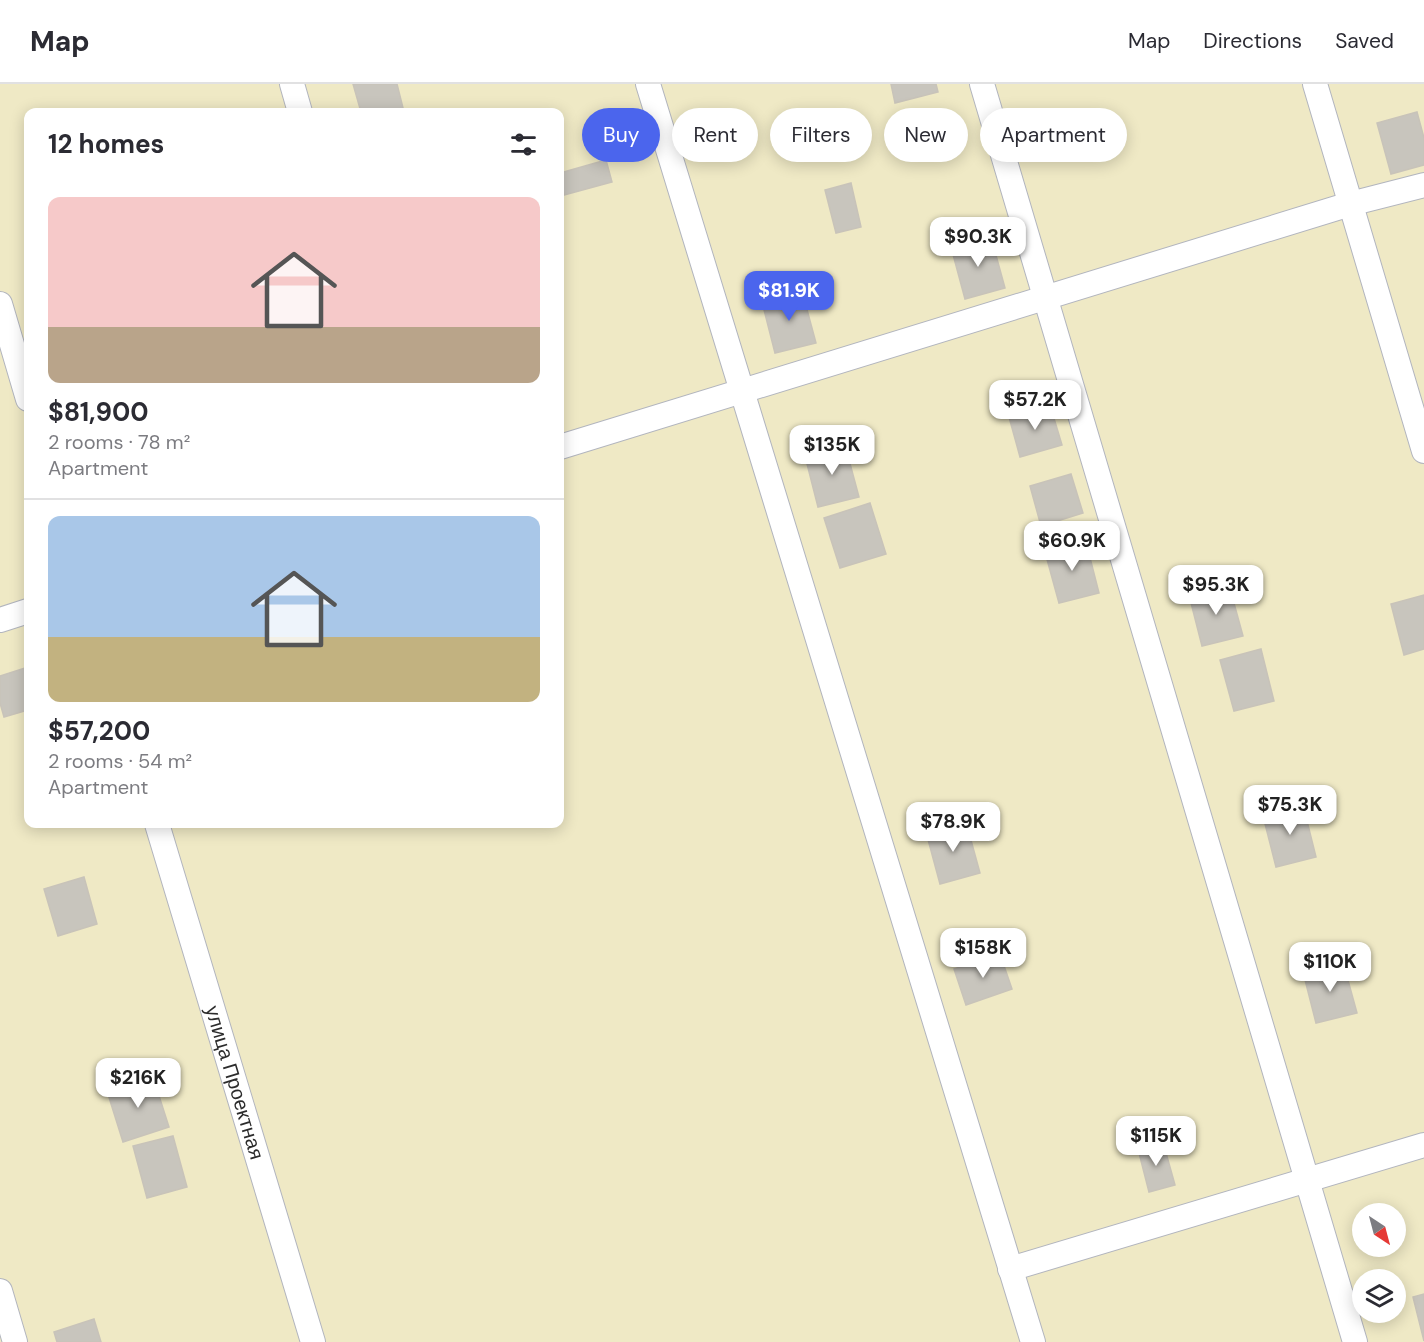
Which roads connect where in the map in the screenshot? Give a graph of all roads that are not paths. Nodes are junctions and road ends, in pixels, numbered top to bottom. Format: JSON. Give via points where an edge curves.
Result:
{"nodes":[{"id":1,"x":292,"y":84,"type":"edge"},
{"id":2,"x":648,"y":84,"type":"edge"},
{"id":3,"x":982,"y":84,"type":"edge"},
{"id":4,"x":1315,"y":84,"type":"edge"},
{"id":5,"x":299,"y":108,"type":"edge"},
{"id":6,"x":1424,"y":185,"type":"edge"},
{"id":7,"x":1350,"y":204,"type":"junction"},
{"id":8,"x":1046,"y":297,"type":"junction"},
{"id":9,"x":0,"y":304,"type":"edge"},
{"id":10,"x":24,"y":385,"type":"edge"},
{"id":11,"x":742,"y":391,"type":"junction"},
{"id":12,"x":564,"y":446,"type":"edge"},
{"id":13,"x":1424,"y":451,"type":"edge"},
{"id":14,"x":24,"y":612,"type":"edge"},
{"id":15,"x":0,"y":620,"type":"edge"},
{"id":16,"x":158,"y":828,"type":"edge"},
{"id":17,"x":1424,"y":1145,"type":"edge"},
{"id":18,"x":1307,"y":1180,"type":"junction"},
{"id":19,"x":1010,"y":1269,"type":"junction"},
{"id":20,"x":0,"y":1291,"type":"edge"},
{"id":21,"x":15,"y":1342,"type":"edge"},
{"id":22,"x":313,"y":1342,"type":"edge"},
{"id":23,"x":1033,"y":1342,"type":"edge"},
{"id":24,"x":1355,"y":1342,"type":"edge"}],
"edges":[{"from":1,"to":5,"type":"street"},
{"from":2,"to":11,"type":"street"},
{"from":3,"to":8,"type":"street"},
{"from":4,"to":7,"type":"street"},
{"from":6,"to":7,"type":"street"},
{"from":7,"to":8,"type":"street"},
{"from":7,"to":13,"type":"street"},
{"from":8,"to":11,"type":"street"},
{"from":8,"to":18,"type":"street"},
{"from":9,"to":10,"type":"street"},
{"from":11,"to":12,"type":"street"},
{"from":11,"to":19,"type":"street"},
{"from":14,"to":15,"type":"street"},
{"from":16,"to":22,"type":"street","name":"улица Проектная"},
{"from":17,"to":18,"type":"street"},
{"from":18,"to":19,"type":"street"},
{"from":18,"to":24,"type":"street"},
{"from":19,"to":23,"type":"street"},
{"from":20,"to":21,"type":"street"}]}
